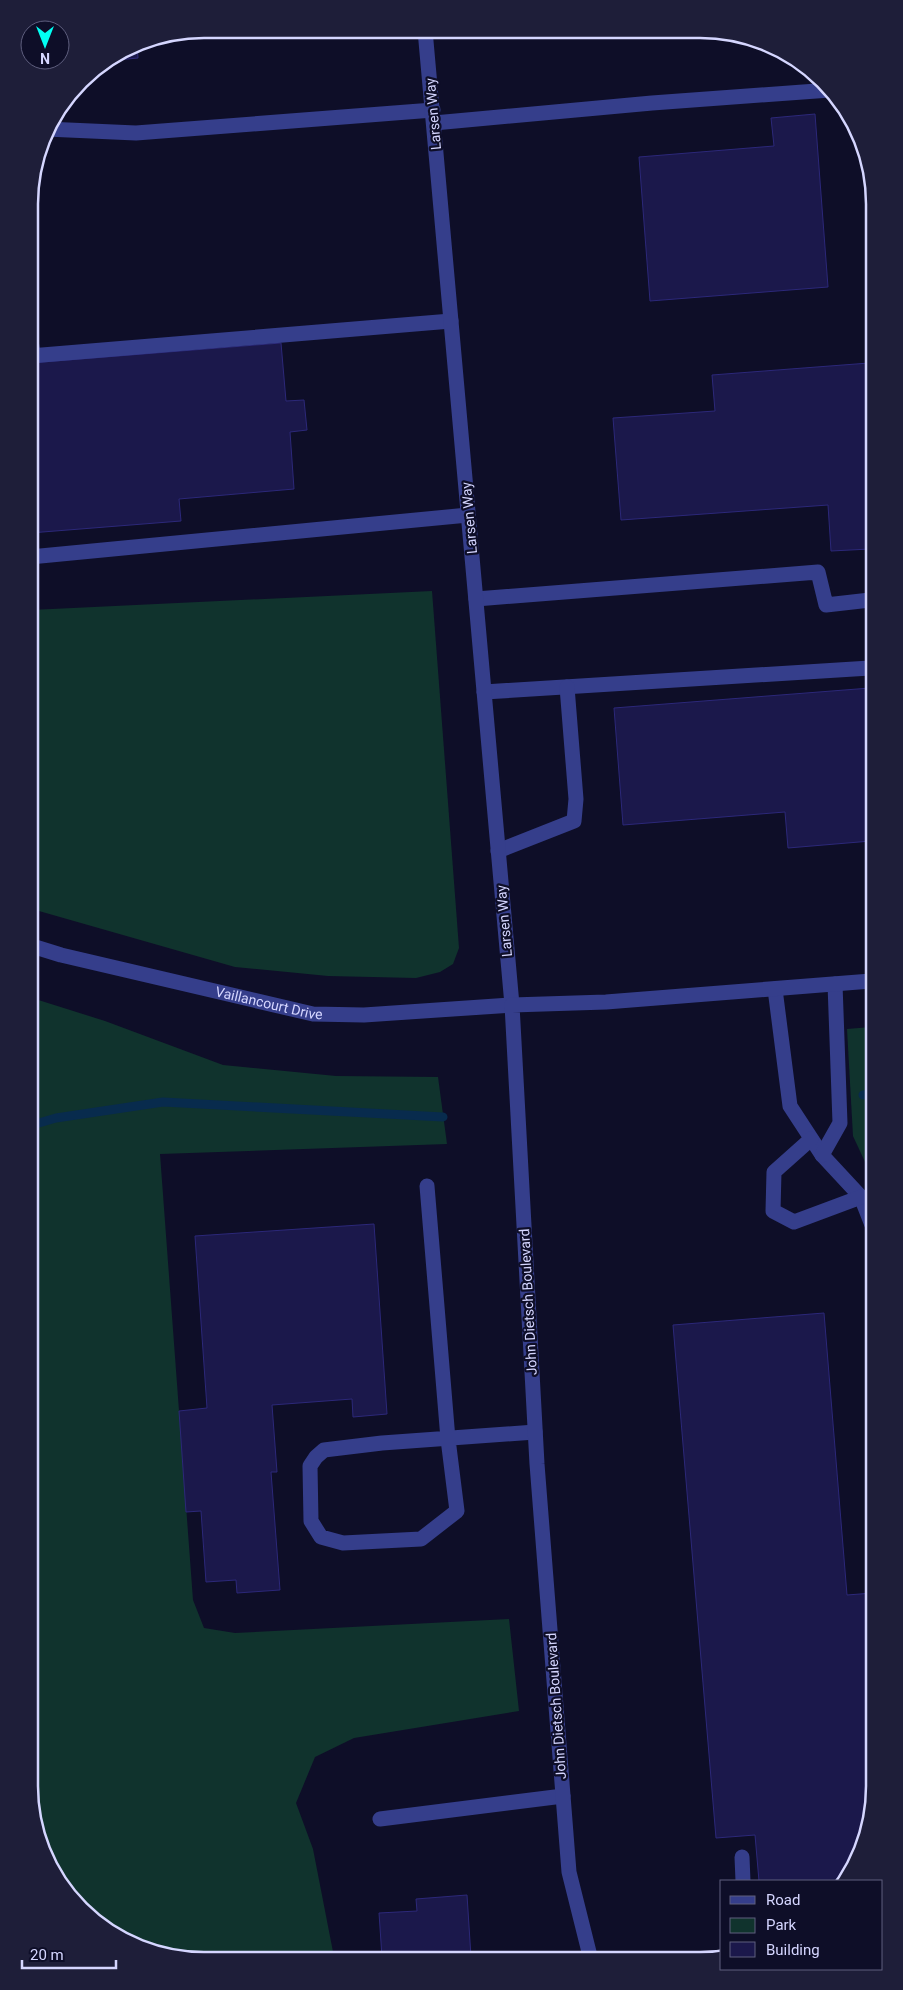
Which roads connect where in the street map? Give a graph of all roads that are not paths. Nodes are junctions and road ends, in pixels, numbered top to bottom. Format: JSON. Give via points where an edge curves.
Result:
{"nodes":[{"id":1,"x":427,"y":38,"type":"edge"},
{"id":2,"x":821,"y":91,"type":"edge"},
{"id":3,"x":433,"y":117,"type":"junction"},
{"id":4,"x":55,"y":129,"type":"edge"},
{"id":5,"x":451,"y":321,"type":"junction"},
{"id":6,"x":38,"y":355,"type":"edge"},
{"id":7,"x":468,"y":515,"type":"junction"},
{"id":8,"x":38,"y":556,"type":"edge"},
{"id":9,"x":476,"y":600,"type":"junction"},
{"id":10,"x":866,"y":600,"type":"edge"},
{"id":11,"x":866,"y":668,"type":"edge"},
{"id":12,"x":567,"y":687,"type":"junction"},
{"id":13,"x":484,"y":692,"type":"junction"},
{"id":14,"x":498,"y":851,"type":"junction"},
{"id":15,"x":38,"y":948,"type":"edge"},
{"id":16,"x":866,"y":981,"type":"edge"},
{"id":17,"x":835,"y":984,"type":"junction"},
{"id":18,"x":775,"y":989,"type":"junction"},
{"id":19,"x":512,"y":1006,"type":"junction"},
{"id":20,"x":811,"y":1139,"type":"junction"},
{"id":21,"x":822,"y":1155,"type":"junction"},
{"id":22,"x":428,"y":1186,"type":"dead end"},
{"id":23,"x":861,"y":1197,"type":"junction"},
{"id":24,"x":865,"y":1208,"type":"edge"},
{"id":25,"x":535,"y":1432,"type":"junction"},
{"id":26,"x":448,"y":1438,"type":"junction"},
{"id":27,"x":563,"y":1796,"type":"junction"},
{"id":28,"x":380,"y":1819,"type":"dead end"},
{"id":29,"x":742,"y":1857,"type":"dead end"},
{"id":30,"x":744,"y":1880,"type":"edge"},
{"id":31,"x":589,"y":1952,"type":"edge"}],
"edges":[{"from":1,"to":3,"type":"street","name":"Larsen Way"},
{"from":2,"to":3,"type":"street"},
{"from":3,"to":4,"type":"street","via":[[136,133]]},
{"from":3,"to":5,"type":"street","name":"Larsen Way"},
{"from":5,"to":6,"type":"street"},
{"from":5,"to":7,"type":"street","name":"Larsen Way"},
{"from":7,"to":8,"type":"street"},
{"from":7,"to":9,"type":"street","name":"Larsen Way"},
{"from":9,"to":10,"type":"street","via":[[818,572],[826,605]]},
{"from":9,"to":13,"type":"street","name":"Larsen Way"},
{"from":11,"to":12,"type":"street"},
{"from":12,"to":13,"type":"street"},
{"from":12,"to":14,"type":"street","via":[[576,799],[574,821]]},
{"from":13,"to":14,"type":"street","name":"Larsen Way"},
{"from":14,"to":19,"type":"street","name":"Larsen Way"},
{"from":15,"to":19,"type":"street","name":"Vaillancourt Drive","via":[[313,1014],[364,1015]]},
{"from":16,"to":17,"type":"street"},
{"from":17,"to":18,"type":"street"},
{"from":17,"to":21,"type":"street","via":[[840,1123]]},
{"from":18,"to":19,"type":"street"},
{"from":18,"to":20,"type":"street","via":[[790,1106]]},
{"from":19,"to":25,"type":"street","name":"John Dietsch Boulevard"},
{"from":20,"to":21,"type":"street"},
{"from":20,"to":23,"type":"street","via":[[774,1172],[773,1211],[794,1222]]},
{"from":21,"to":23,"type":"street"},
{"from":22,"to":26,"type":"street"},
{"from":23,"to":24,"type":"street"},
{"from":25,"to":26,"type":"street"},
{"from":25,"to":27,"type":"street","name":"John Dietsch Boulevard"},
{"from":26,"to":26,"type":"street","via":[[324,1450],[310,1466],[311,1521],[321,1537],[343,1543],[421,1539],[457,1511]]},
{"from":27,"to":28,"type":"street"},
{"from":27,"to":31,"type":"street","name":"John Dietsch Boulevard","via":[[569,1872]]},
{"from":29,"to":30,"type":"street"}]}
